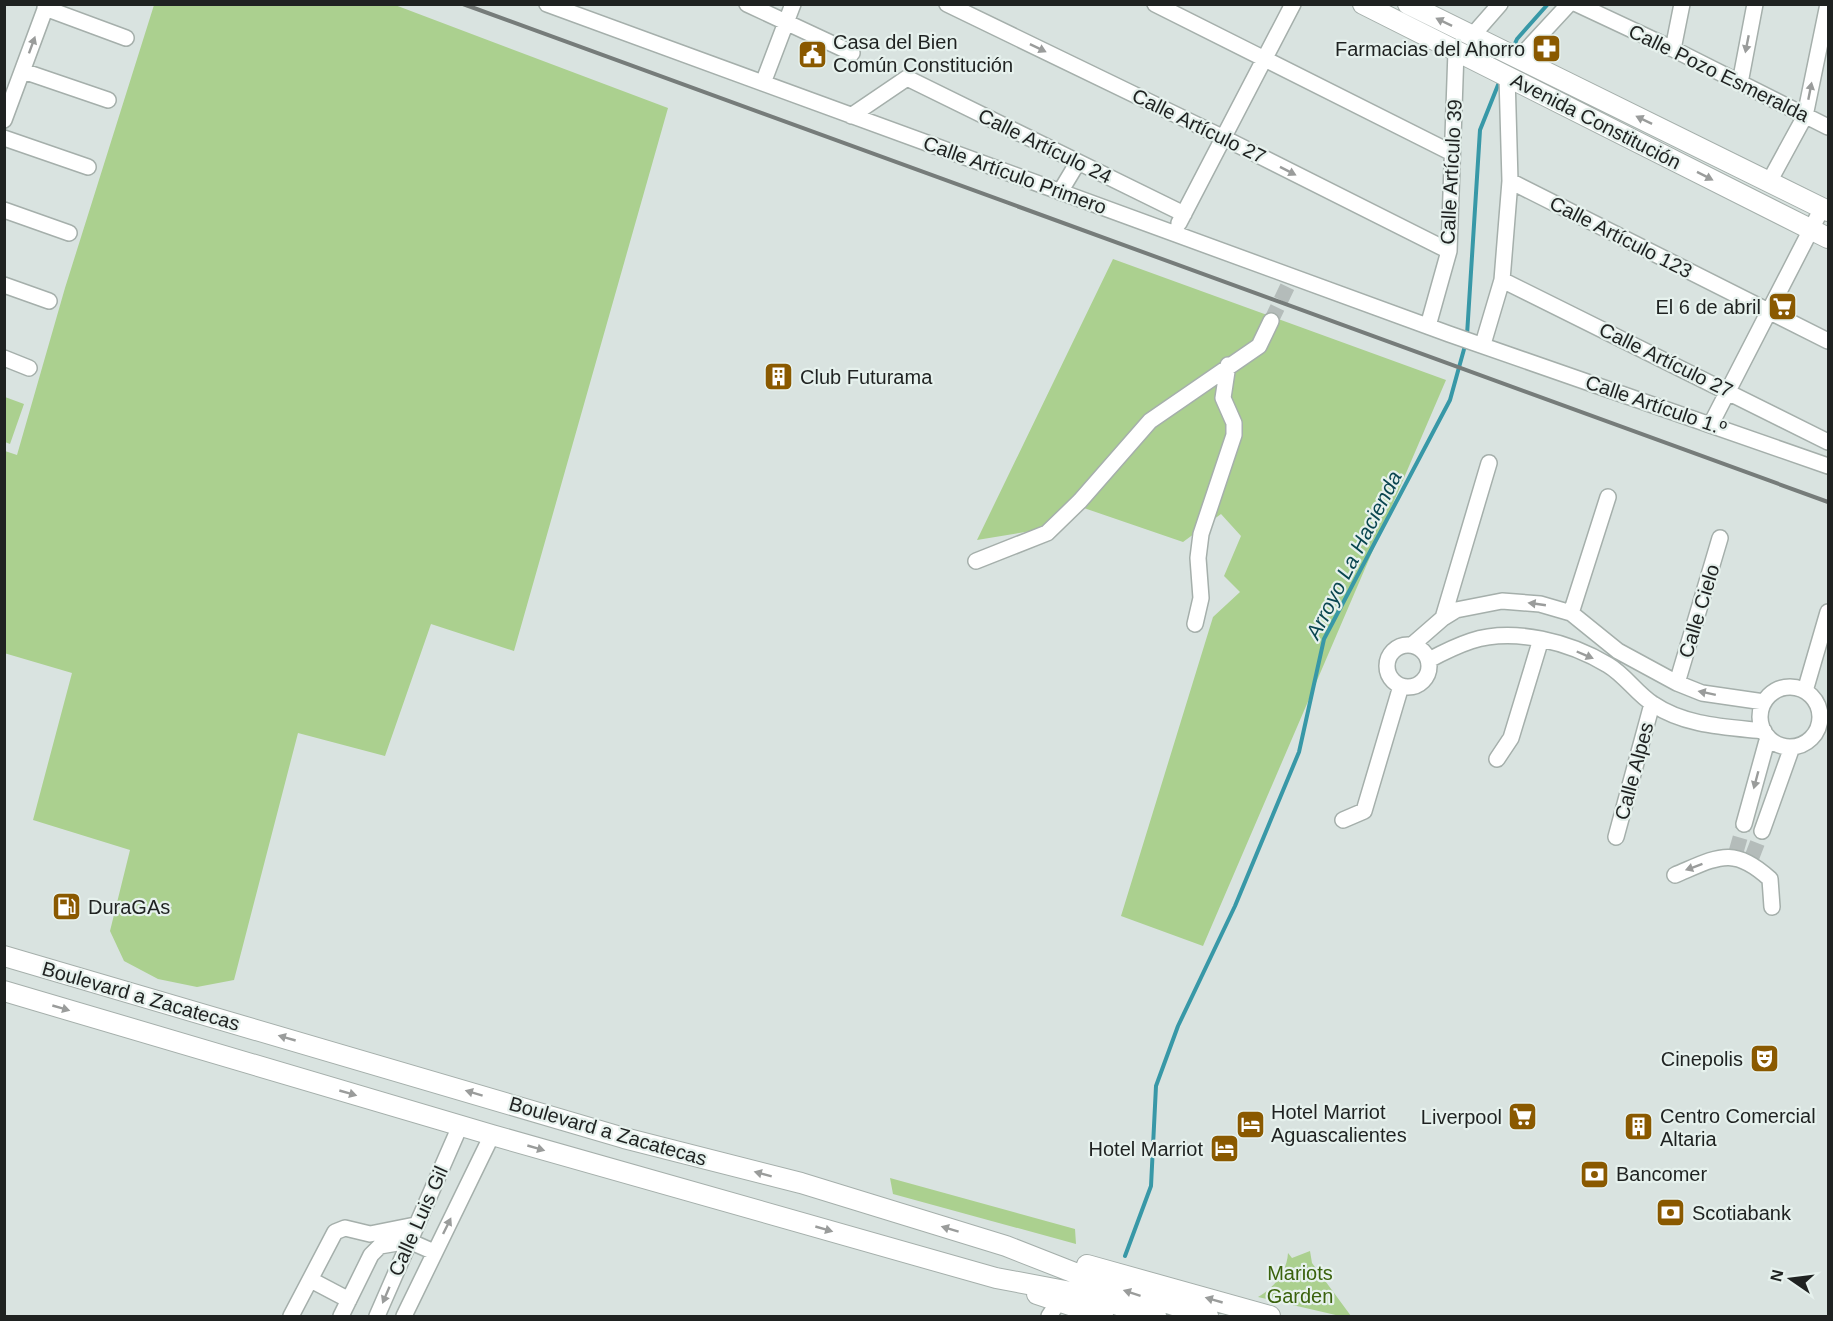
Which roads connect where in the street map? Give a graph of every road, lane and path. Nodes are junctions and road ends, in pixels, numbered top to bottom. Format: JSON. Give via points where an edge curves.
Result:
{"nodes":[{"id":1,"x":747,"y":4,"type":"edge"},
{"id":2,"x":793,"y":4,"type":"edge"},
{"id":3,"x":947,"y":4,"type":"edge"},
{"id":4,"x":1155,"y":4,"type":"edge"},
{"id":5,"x":1293,"y":4,"type":"edge"},
{"id":6,"x":1363,"y":4,"type":"edge"},
{"id":7,"x":1408,"y":4,"type":"edge"},
{"id":8,"x":1500,"y":4,"type":"edge"},
{"id":9,"x":1569,"y":4,"type":"edge"},
{"id":10,"x":1577,"y":4,"type":"edge"},
{"id":11,"x":1682,"y":4,"type":"edge"},
{"id":12,"x":1755,"y":4,"type":"edge"},
{"id":13,"x":1828,"y":4,"type":"edge"},
{"id":14,"x":549,"y":5,"type":"edge"},
{"id":15,"x":46,"y":6,"type":"edge"},
{"id":16,"x":787,"y":23,"type":"junction"},
{"id":17,"x":126,"y":38,"type":"dead end"},
{"id":18,"x":1476,"y":38,"type":"junction"},
{"id":19,"x":1673,"y":49,"type":"junction"},
{"id":20,"x":852,"y":53,"type":"dead end"},
{"id":21,"x":1465,"y":55,"type":"junction"},
{"id":22,"x":1516,"y":57,"type":"junction"},
{"id":23,"x":1264,"y":61,"type":"junction"},
{"id":24,"x":23,"y":71,"type":"junction"},
{"id":25,"x":1505,"y":75,"type":"junction"},
{"id":26,"x":763,"y":83,"type":"junction"},
{"id":27,"x":1740,"y":83,"type":"junction"},
{"id":28,"x":108,"y":100,"type":"dead end"},
{"id":29,"x":851,"y":116,"type":"junction"},
{"id":30,"x":1805,"y":116,"type":"junction"},
{"id":31,"x":4,"y":120,"type":"edge"},
{"id":32,"x":1828,"y":127,"type":"edge"},
{"id":33,"x":4,"y":138,"type":"edge"},
{"id":34,"x":1224,"y":138,"type":"junction"},
{"id":35,"x":1452,"y":153,"type":"junction"},
{"id":36,"x":1078,"y":162,"type":"junction"},
{"id":37,"x":88,"y":167,"type":"dead end"},
{"id":38,"x":1510,"y":181,"type":"junction"},
{"id":39,"x":1769,"y":182,"type":"junction"},
{"id":40,"x":1060,"y":192,"type":"junction"},
{"id":41,"x":4,"y":210,"type":"edge"},
{"id":42,"x":1825,"y":210,"type":"edge"},
{"id":43,"x":1184,"y":214,"type":"junction"},
{"id":44,"x":1809,"y":229,"type":"junction"},
{"id":45,"x":69,"y":233,"type":"dead end"},
{"id":46,"x":1174,"y":233,"type":"junction"},
{"id":47,"x":1828,"y":238,"type":"edge"},
{"id":48,"x":1449,"y":251,"type":"junction"},
{"id":49,"x":1502,"y":280,"type":"junction"},
{"id":50,"x":4,"y":285,"type":"edge"},
{"id":51,"x":49,"y":301,"type":"dead end"},
{"id":52,"x":1769,"y":311,"type":"junction"},
{"id":53,"x":1270,"y":321,"type":"tunnel mouth"},
{"id":54,"x":1428,"y":326,"type":"junction"},
{"id":55,"x":1828,"y":341,"type":"edge"},
{"id":56,"x":1478,"y":342,"type":"junction"},
{"id":57,"x":4,"y":358,"type":"edge"},
{"id":58,"x":1228,"y":365,"type":"junction"},
{"id":59,"x":29,"y":368,"type":"dead end"},
{"id":60,"x":1726,"y":390,"type":"junction"},
{"id":61,"x":1711,"y":424,"type":"junction"},
{"id":62,"x":1828,"y":442,"type":"edge"},
{"id":63,"x":1490,"y":463,"type":"dead end"},
{"id":64,"x":1828,"y":466,"type":"edge"},
{"id":65,"x":1608,"y":497,"type":"dead end"},
{"id":66,"x":1720,"y":538,"type":"dead end"},
{"id":67,"x":976,"y":561,"type":"dead end"},
{"id":68,"x":1828,"y":612,"type":"edge"},
{"id":69,"x":1572,"y":613,"type":"junction"},
{"id":70,"x":1443,"y":618,"type":"junction"},
{"id":71,"x":1195,"y":624,"type":"dead end"},
{"id":72,"x":1540,"y":639,"type":"junction"},
{"id":73,"x":1412,"y":645,"type":"junction"},
{"id":74,"x":1618,"y":651,"type":"junction"},
{"id":75,"x":1429,"y":660,"type":"junction"},
{"id":76,"x":1608,"y":665,"type":"junction"},
{"id":77,"x":1677,"y":683,"type":"junction"},
{"id":78,"x":1401,"y":686,"type":"junction"},
{"id":79,"x":1805,"y":691,"type":"junction"},
{"id":80,"x":1764,"y":702,"type":"junction"},
{"id":81,"x":1652,"y":704,"type":"junction"},
{"id":82,"x":1824,"y":719,"type":"edge"},
{"id":83,"x":1766,"y":734,"type":"junction"},
{"id":84,"x":1792,"y":747,"type":"junction"},
{"id":85,"x":1497,"y":759,"type":"dead end"},
{"id":86,"x":1343,"y":820,"type":"dead end"},
{"id":87,"x":1744,"y":824,"type":"tunnel mouth"},
{"id":88,"x":1762,"y":831,"type":"tunnel mouth"},
{"id":89,"x":1616,"y":837,"type":"dead end"},
{"id":90,"x":1675,"y":875,"type":"dead end"},
{"id":91,"x":1772,"y":901,"type":"dead end"},
{"id":92,"x":4,"y":956,"type":"edge"},
{"id":93,"x":4,"y":991,"type":"edge"},
{"id":94,"x":460,"y":1126,"type":"junction"},
{"id":95,"x":492,"y":1135,"type":"junction"},
{"id":96,"x":416,"y":1225,"type":"junction"},
{"id":97,"x":409,"y":1241,"type":"junction"},
{"id":98,"x":1006,"y":1246,"type":"junction"},
{"id":99,"x":435,"y":1252,"type":"junction"},
{"id":100,"x":310,"y":1280,"type":"junction"},
{"id":101,"x":349,"y":1300,"type":"junction"},
{"id":102,"x":1057,"y":1304,"type":"edge"},
{"id":103,"x":291,"y":1317,"type":"edge"},
{"id":104,"x":340,"y":1317,"type":"edge"},
{"id":105,"x":377,"y":1317,"type":"edge"},
{"id":106,"x":404,"y":1317,"type":"edge"},
{"id":107,"x":1103,"y":1317,"type":"edge"},
{"id":108,"x":1156,"y":1317,"type":"edge"},
{"id":109,"x":1208,"y":1317,"type":"edge"},
{"id":110,"x":1270,"y":1317,"type":"edge"}],
"edges":[{"from":1,"to":16,"type":"street"},
{"from":2,"to":16,"type":"street"},
{"from":3,"to":34,"type":"street","name":"Calle Artículo 27","one_way":true},
{"from":4,"to":23,"type":"street"},
{"from":5,"to":23,"type":"street"},
{"from":6,"to":21,"type":"main road","name":"Avenida Constitución"},
{"from":18,"to":7,"type":"main road","name":"Avenida Constitución","one_way":true},
{"from":8,"to":18,"type":"street"},
{"from":9,"to":22,"type":"street"},
{"from":10,"to":19,"type":"street","name":"Calle Pozo Esmeralda"},
{"from":11,"to":19,"type":"street"},
{"from":12,"to":27,"type":"street","one_way":true},
{"from":30,"to":13,"type":"street","one_way":true},
{"from":14,"to":26,"type":"street","name":"Calle Artículo Primero"},
{"from":15,"to":17,"type":"street"},
{"from":24,"to":15,"type":"street","one_way":true},
{"from":16,"to":20,"type":"street"},
{"from":16,"to":26,"type":"street"},
{"from":18,"to":22,"type":"main road","name":"Avenida Constitución"},
{"from":19,"to":27,"type":"street","name":"Calle Pozo Esmeralda"},
{"from":21,"to":25,"type":"main road","name":"Avenida Constitución"},
{"from":21,"to":35,"type":"street","name":"Calle Artículo 39"},
{"from":39,"to":22,"type":"main road","name":"Avenida Constitución","one_way":true},
{"from":23,"to":34,"type":"street"},
{"from":23,"to":35,"type":"street"},
{"from":24,"to":28,"type":"street"},
{"from":24,"to":31,"type":"street"},
{"from":25,"to":38,"type":"street"},
{"from":25,"to":44,"type":"main road","name":"Avenida Constitución","one_way":true},
{"from":26,"to":29,"type":"street","name":"Calle Artículo Primero"},
{"from":27,"to":30,"type":"street","name":"Calle Pozo Esmeralda"},
{"from":29,"to":36,"type":"street","name":"Calle Artículo 24","via":[[907,78]]},
{"from":29,"to":40,"type":"street","name":"Calle Artículo Primero"},
{"from":30,"to":32,"type":"street","name":"Calle Pozo Esmeralda"},
{"from":30,"to":39,"type":"street"},
{"from":33,"to":37,"type":"street"},
{"from":34,"to":43,"type":"street"},
{"from":34,"to":48,"type":"street","name":"Calle Artículo 27","one_way":true},
{"from":35,"to":48,"type":"street","name":"Calle Artículo 39"},
{"from":36,"to":40,"type":"street"},
{"from":36,"to":43,"type":"street","name":"Calle Artículo 24"},
{"from":38,"to":49,"type":"street"},
{"from":38,"to":52,"type":"street","name":"Calle Artículo 123"},
{"from":39,"to":42,"type":"main road","name":"Avenida Constitución"},
{"from":40,"to":46,"type":"street","name":"Calle Artículo Primero"},
{"from":41,"to":45,"type":"street"},
{"from":42,"to":44,"type":"street"},
{"from":43,"to":46,"type":"street"},
{"from":44,"to":47,"type":"main road","name":"Avenida Constitución"},
{"from":44,"to":52,"type":"street"},
{"from":46,"to":54,"type":"street","name":"Calle Artículo Primero"},
{"from":48,"to":54,"type":"street","name":"Calle Artículo 39"},
{"from":49,"to":56,"type":"street"},
{"from":49,"to":60,"type":"street","name":"Calle Artículo 27"},
{"from":50,"to":51,"type":"street"},
{"from":52,"to":55,"type":"street","name":"Calle Artículo 123"},
{"from":52,"to":60,"type":"street"},
{"from":53,"to":58,"type":"street","via":[[1259,346]]},
{"from":54,"to":56,"type":"street","name":"Calle Artículo Primero"},
{"from":56,"to":61,"type":"street","name":"Calle Artículo 1.º"},
{"from":57,"to":59,"type":"street"},
{"from":58,"to":67,"type":"street","via":[[1150,421],[1047,533]]},
{"from":58,"to":71,"type":"street","via":[[1223,398],[1234,423],[1234,435],[1201,534],[1201,598]]},
{"from":60,"to":61,"type":"street"},
{"from":60,"to":62,"type":"street","name":"Calle Artículo 27"},
{"from":61,"to":64,"type":"street","name":"Calle Artículo 1.º"},
{"from":63,"to":70,"type":"street"},
{"from":65,"to":69,"type":"street"},
{"from":66,"to":77,"type":"street","name":"Calle Cielo"},
{"from":68,"to":79,"type":"street"},
{"from":69,"to":70,"type":"street","one_way":true,"via":[[1540,604],[1502,601],[1456,610]]},
{"from":69,"to":74,"type":"street"},
{"from":70,"to":73,"type":"street"},
{"from":72,"to":75,"type":"street","via":[[1502,635],[1472,640]]},
{"from":72,"to":76,"type":"street","one_way":true},
{"from":72,"to":85,"type":"street","via":[[1511,738]]},
{"from":73,"to":75,"type":"street"},
{"from":73,"to":78,"type":"street","via":[[1393,651],[1387,664],[1390,678]]},
{"from":74,"to":76,"type":"street"},
{"from":74,"to":77,"type":"street"},
{"from":75,"to":78,"type":"street","via":[[1428,673],[1421,684]]},
{"from":76,"to":81,"type":"street"},
{"from":80,"to":77,"type":"street","one_way":true,"via":[[1702,693]]},
{"from":78,"to":86,"type":"street","via":[[1364,811]]},
{"from":79,"to":80,"type":"street","via":[[1787,687]]},
{"from":79,"to":82,"type":"street","via":[[1814,698]]},
{"from":80,"to":83,"type":"street","via":[[1761,712]]},
{"from":81,"to":83,"type":"street","via":[[1679,717]]},
{"from":81,"to":89,"type":"street","name":"Calle Alpes"},
{"from":82,"to":84,"type":"street","via":[[1812,738]]},
{"from":83,"to":84,"type":"street","via":[[1783,746]]},
{"from":83,"to":87,"type":"street","one_way":true},
{"from":84,"to":88,"type":"street"},
{"from":91,"to":90,"type":"street","one_way":true,"via":[[1770,879],[1751,859],[1736,855],[1720,858]]},
{"from":98,"to":92,"type":"main road","name":"Boulevard a Zacatecas","one_way":true},
{"from":93,"to":94,"type":"main road","name":"Boulevard a Zacatecas","one_way":true},
{"from":94,"to":95,"type":"main road","name":"Boulevard a Zacatecas"},
{"from":94,"to":96,"type":"street","name":"Calle Luis Gil"},
{"from":99,"to":95,"type":"street","name":"Calle Luis Gil","one_way":true},
{"from":95,"to":102,"type":"main road","name":"Boulevard a Zacatecas","one_way":true,"via":[[996,1278]]},
{"from":96,"to":97,"type":"street","name":"Calle Luis Gil"},
{"from":96,"to":100,"type":"street","via":[[370,1233],[345,1228],[335,1232]]},
{"from":97,"to":99,"type":"street"},
{"from":97,"to":101,"type":"street","via":[[380,1246],[371,1255]]},
{"from":97,"to":105,"type":"street","name":"Calle Luis Gil","one_way":true},
{"from":109,"to":98,"type":"main road","name":"Boulevard a Zacatecas","one_way":true},
{"from":110,"to":98,"type":"main road","one_way":true,"via":[[1157,1283]]},
{"from":99,"to":106,"type":"street","name":"Calle Luis Gil"},
{"from":100,"to":101,"type":"street"},
{"from":100,"to":103,"type":"street"},
{"from":101,"to":104,"type":"street"},
{"from":102,"to":107,"type":"main road"},
{"from":102,"to":108,"type":"main road","name":"Boulevard a Zacatecas"}]}
